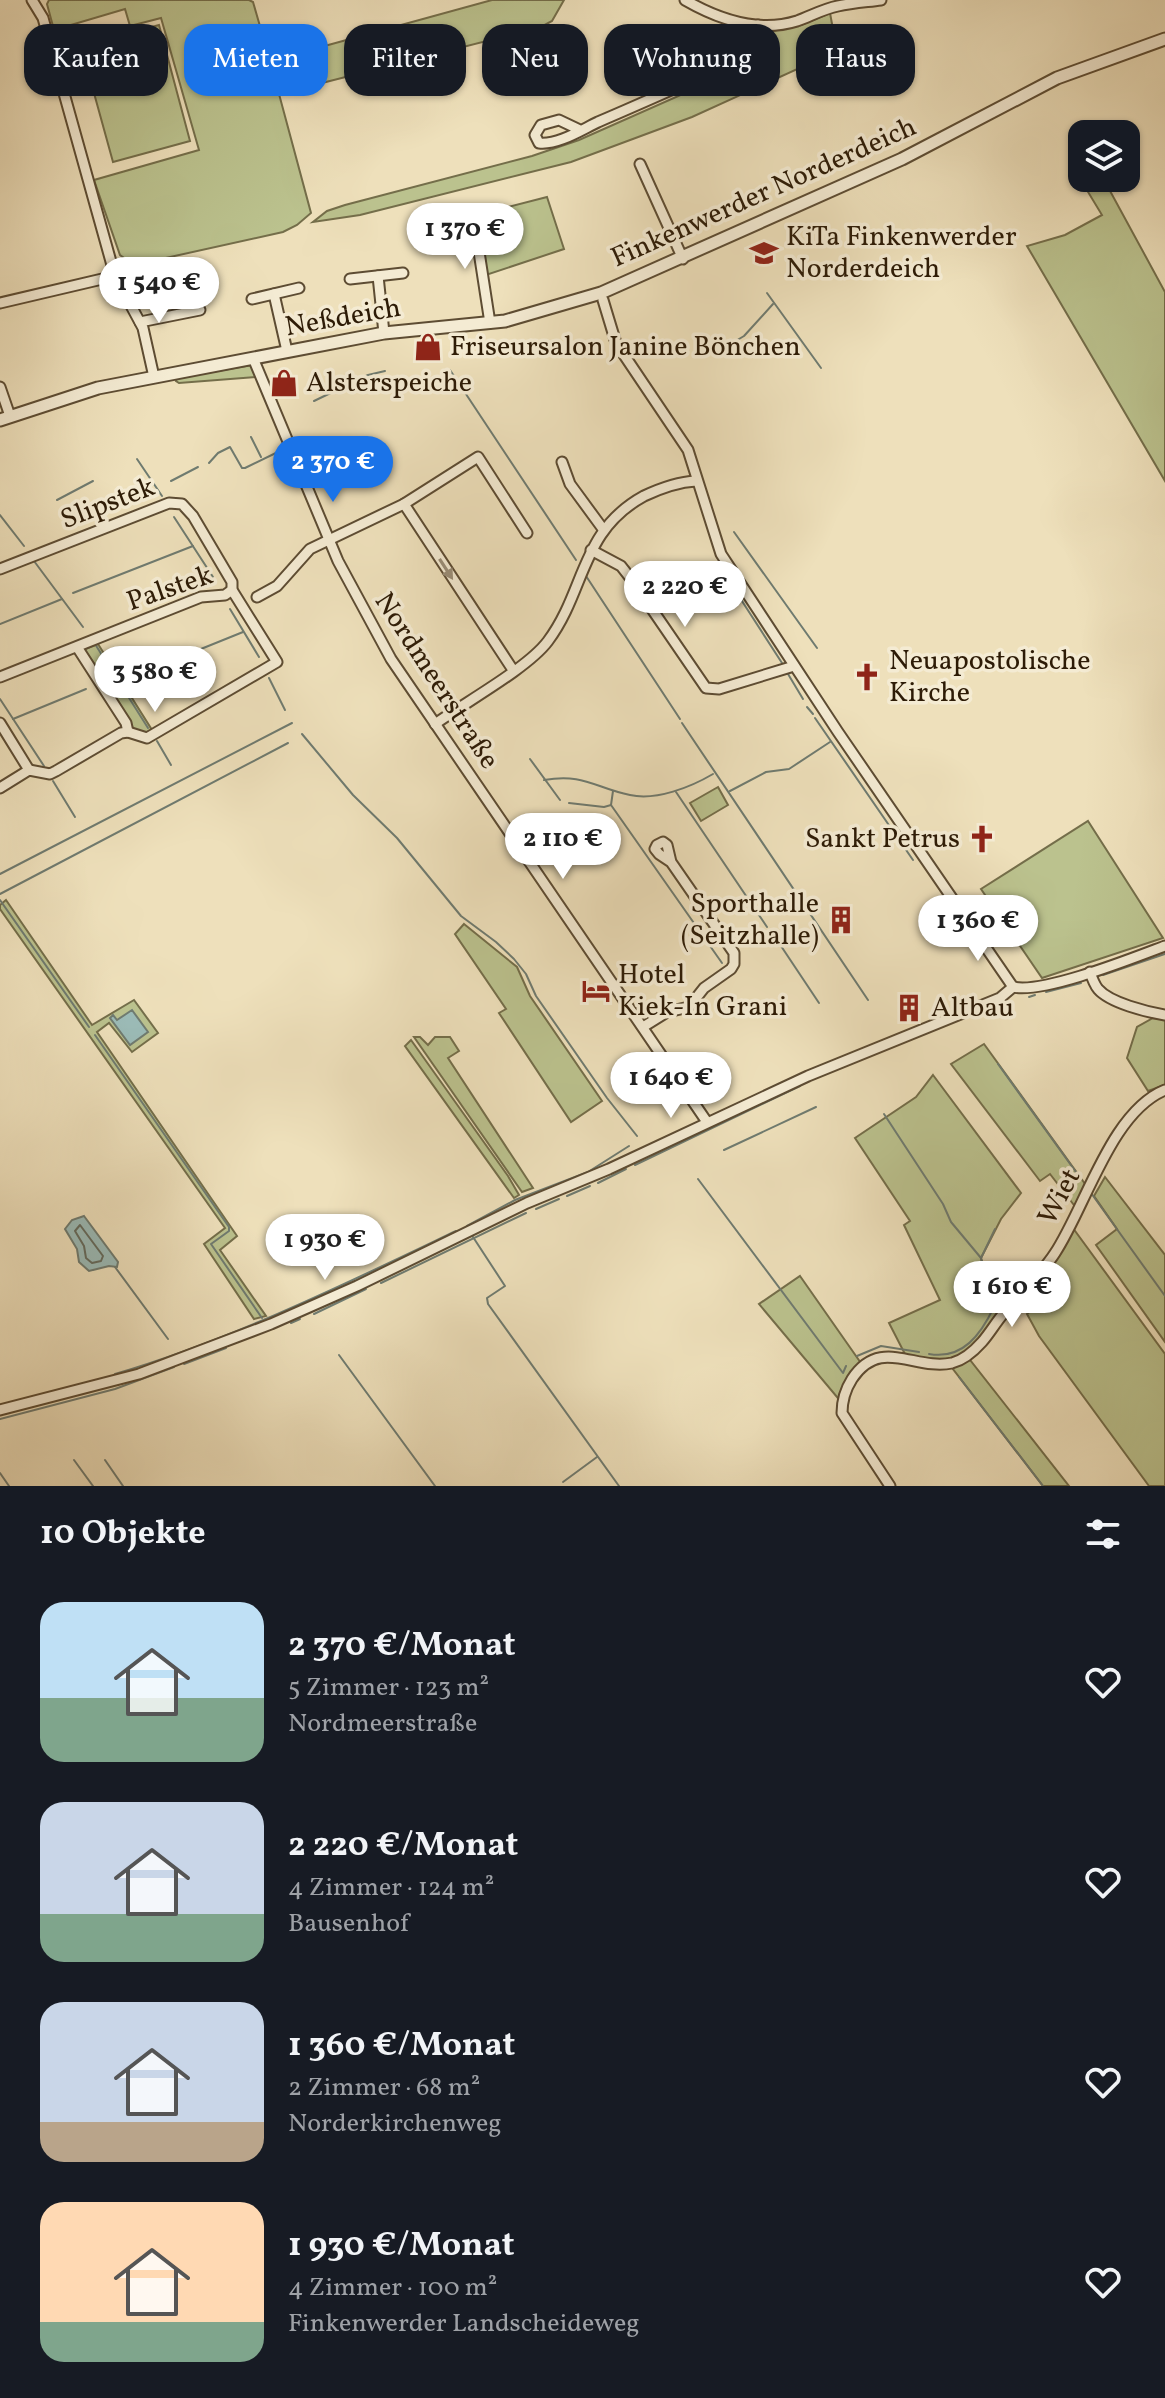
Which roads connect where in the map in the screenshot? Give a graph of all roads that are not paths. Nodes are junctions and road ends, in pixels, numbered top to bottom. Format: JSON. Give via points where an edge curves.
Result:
{"nodes":[{"id":1,"x":685,"y":0,"type":"edge"},
{"id":2,"x":881,"y":0,"type":"edge"},
{"id":3,"x":36,"y":1,"type":"edge"},
{"id":4,"x":753,"y":24,"type":"edge"},
{"id":5,"x":769,"y":24,"type":"edge"},
{"id":6,"x":1165,"y":39,"type":"edge"},
{"id":7,"x":657,"y":96,"type":"edge"},
{"id":8,"x":580,"y":130,"type":"dead end"},
{"id":9,"x":640,"y":164,"type":"dead end"},
{"id":10,"x":473,"y":213,"type":"dead end"},
{"id":11,"x":683,"y":259,"type":"junction"},
{"id":12,"x":403,"y":273,"type":"dead end"},
{"id":13,"x":115,"y":276,"type":"junction"},
{"id":14,"x":378,"y":276,"type":"junction"},
{"id":15,"x":350,"y":279,"type":"dead end"},
{"id":16,"x":299,"y":288,"type":"dead end"},
{"id":17,"x":274,"y":294,"type":"junction"},
{"id":18,"x":602,"y":297,"type":"junction"},
{"id":19,"x":252,"y":299,"type":"dead end"},
{"id":20,"x":0,"y":303,"type":"edge"},
{"id":21,"x":200,"y":310,"type":"dead end"},
{"id":22,"x":140,"y":322,"type":"junction"},
{"id":23,"x":490,"y":323,"type":"junction"},
{"id":24,"x":384,"y":333,"type":"junction"},
{"id":25,"x":287,"y":351,"type":"junction"},
{"id":26,"x":253,"y":358,"type":"junction"},
{"id":27,"x":154,"y":377,"type":"junction"},
{"id":28,"x":0,"y":387,"type":"edge"},
{"id":29,"x":5,"y":418,"type":"edge"},
{"id":30,"x":562,"y":462,"type":"dead end"},
{"id":31,"x":696,"y":481,"type":"junction"},
{"id":32,"x":404,"y":504,"type":"junction"},
{"id":33,"x":603,"y":529,"type":"junction"},
{"id":34,"x":527,"y":533,"type":"dead end"},
{"id":35,"x":329,"y":540,"type":"junction"},
{"id":36,"x":591,"y":550,"type":"junction"},
{"id":37,"x":0,"y":569,"type":"edge"},
{"id":38,"x":232,"y":590,"type":"junction"},
{"id":39,"x":257,"y":597,"type":"dead end"},
{"id":40,"x":77,"y":647,"type":"junction"},
{"id":41,"x":794,"y":666,"type":"junction"},
{"id":42,"x":513,"y":670,"type":"junction"},
{"id":43,"x":0,"y":677,"type":"edge"},
{"id":44,"x":0,"y":723,"type":"edge"},
{"id":45,"x":435,"y":724,"type":"junction"},
{"id":46,"x":128,"y":732,"type":"junction"},
{"id":47,"x":29,"y":770,"type":"junction"},
{"id":48,"x":0,"y":788,"type":"edge"},
{"id":49,"x":671,"y":862,"type":"dead end"},
{"id":50,"x":1165,"y":946,"type":"edge"},
{"id":51,"x":1090,"y":972,"type":"junction"},
{"id":52,"x":1013,"y":987,"type":"junction"},
{"id":53,"x":1165,"y":1015,"type":"edge"},
{"id":54,"x":643,"y":1027,"type":"junction"},
{"id":55,"x":1165,"y":1090,"type":"edge"},
{"id":56,"x":707,"y":1122,"type":"junction"},
{"id":57,"x":0,"y":1410,"type":"edge"},
{"id":58,"x":890,"y":1486,"type":"edge"}],
"edges":[{"from":1,"to":4,"type":"street"},
{"from":2,"to":5,"type":"street"},
{"from":3,"to":13,"type":"street"},
{"from":6,"to":11,"type":"street","name":"Finkenwerder Norderdeich","via":[[1057,78],[902,159]]},
{"from":7,"to":8,"type":"street"},
{"from":9,"to":11,"type":"street"},
{"from":10,"to":23,"type":"street"},
{"from":11,"to":18,"type":"street","name":"Finkenwerder Norderdeich"},
{"from":12,"to":14,"type":"street"},
{"from":13,"to":20,"type":"street"},
{"from":13,"to":22,"type":"street"},
{"from":14,"to":15,"type":"street"},
{"from":14,"to":24,"type":"street"},
{"from":16,"to":17,"type":"street"},
{"from":17,"to":19,"type":"street"},
{"from":17,"to":25,"type":"street"},
{"from":18,"to":23,"type":"street","name":"Neßdeich"},
{"from":18,"to":31,"type":"street","via":[[616,343],[683,441]]},
{"from":21,"to":22,"type":"street"},
{"from":22,"to":27,"type":"street"},
{"from":23,"to":24,"type":"street","name":"Neßdeich"},
{"from":24,"to":25,"type":"street","name":"Neßdeich"},
{"from":25,"to":26,"type":"street","name":"Neßdeich"},
{"from":26,"to":27,"type":"street","name":"Neßdeich"},
{"from":26,"to":35,"type":"street","name":"Nordmeerstraße"},
{"from":27,"to":29,"type":"street","name":"Neßdeich"},
{"from":28,"to":29,"type":"street"},
{"from":30,"to":33,"type":"street","via":[[570,484]]},
{"from":31,"to":33,"type":"street","via":[[653,492]]},
{"from":31,"to":41,"type":"street","via":[[721,554]]},
{"from":32,"to":34,"type":"street","via":[[478,457]]},
{"from":32,"to":35,"type":"street"},
{"from":32,"to":42,"type":"street","one_way":true},
{"from":33,"to":36,"type":"street"},
{"from":35,"to":39,"type":"street","via":[[310,549],[277,586]]},
{"from":35,"to":45,"type":"street","name":"Nordmeerstraße","via":[[391,659]]},
{"from":36,"to":41,"type":"street","via":[[621,566],[706,688],[719,689]]},
{"from":36,"to":42,"type":"street","via":[[547,642]]},
{"from":37,"to":38,"type":"street","name":"Slipstek","via":[[174,502],[188,508]]},
{"from":38,"to":40,"type":"street","name":"Palstek","via":[[201,597]]},
{"from":38,"to":46,"type":"street","name":"Slipstek","via":[[277,662],[147,738]]},
{"from":40,"to":43,"type":"street","name":"Palstek"},
{"from":40,"to":46,"type":"street"},
{"from":41,"to":52,"type":"street"},
{"from":42,"to":45,"type":"street"},
{"from":44,"to":47,"type":"street"},
{"from":45,"to":54,"type":"street","name":"Nordmeerstraße"},
{"from":46,"to":47,"type":"street","via":[[50,774]]},
{"from":47,"to":48,"type":"street"},
{"from":49,"to":54,"type":"street","via":[[734,953],[734,964],[689,1007],[667,1012]]},
{"from":50,"to":51,"type":"street"},
{"from":51,"to":52,"type":"street","via":[[1032,988]]},
{"from":51,"to":53,"type":"street","via":[[1105,996]]},
{"from":52,"to":56,"type":"street","via":[[1000,998]]},
{"from":54,"to":56,"type":"street","name":"Nordmeerstraße"},
{"from":55,"to":58,"type":"street","name":"Wiet","via":[[1132,1113],[1055,1254],[982,1343],[949,1364],[885,1356],[856,1374],[845,1392],[842,1413]]},
{"from":56,"to":57,"type":"street","via":[[271,1324],[139,1374]]}]}
